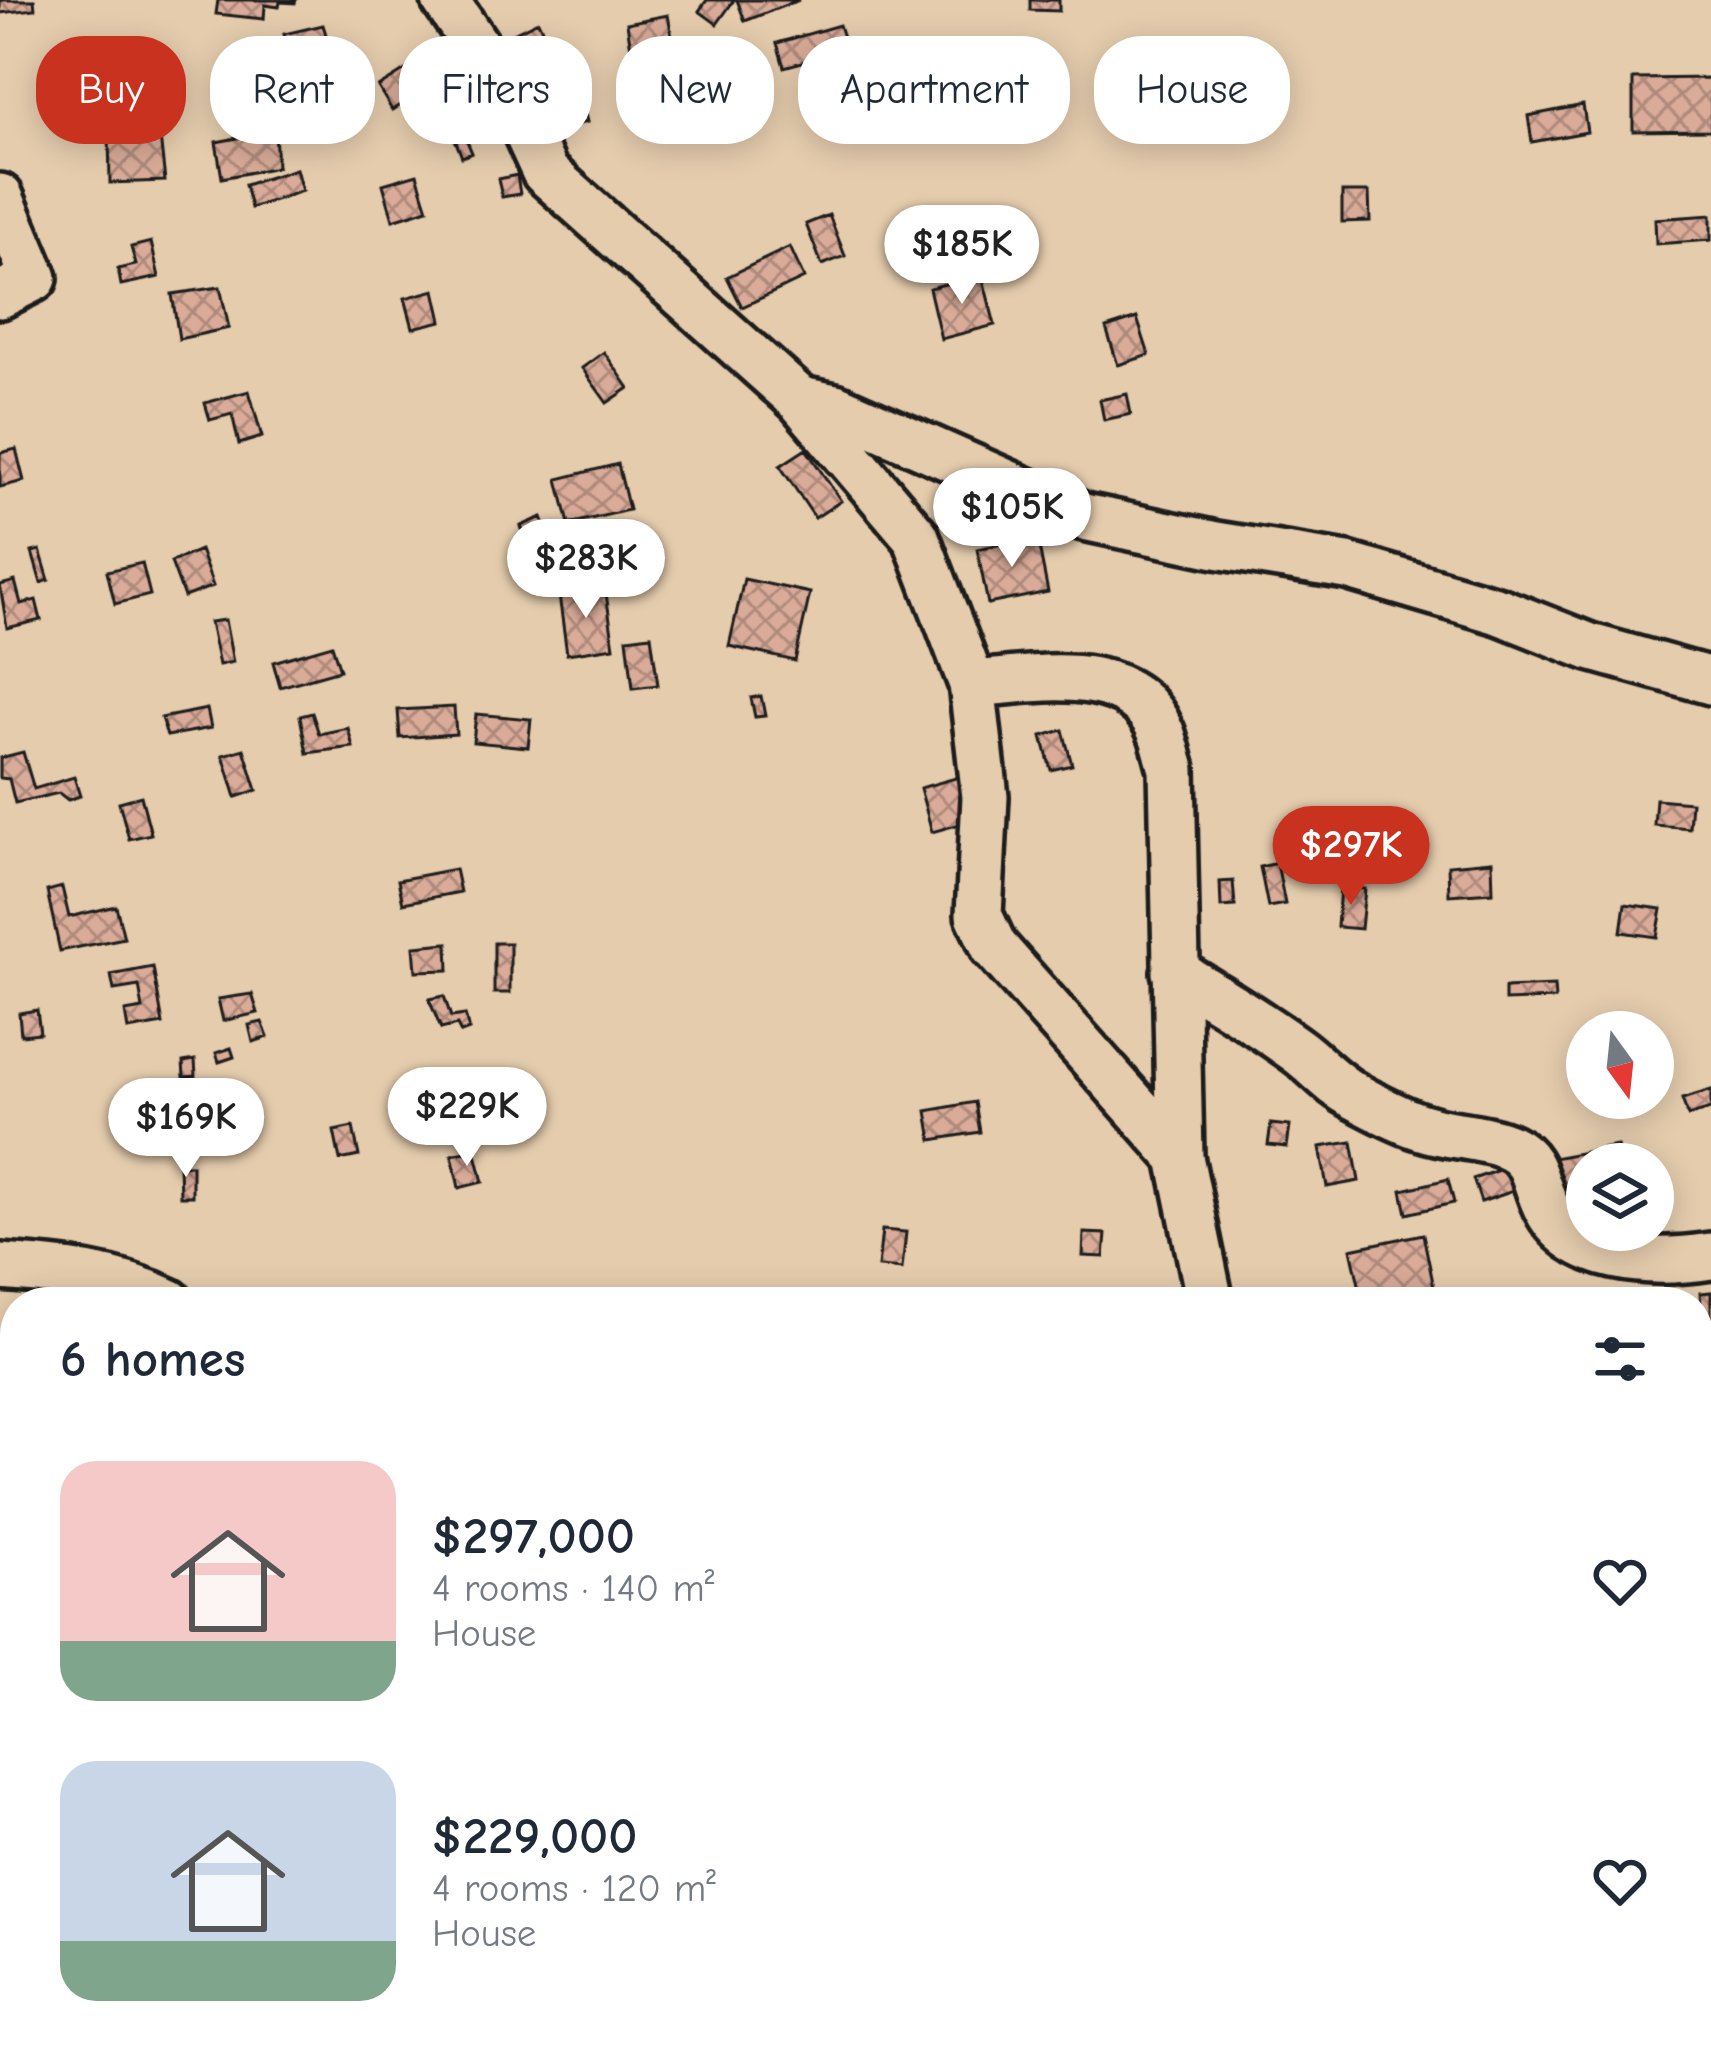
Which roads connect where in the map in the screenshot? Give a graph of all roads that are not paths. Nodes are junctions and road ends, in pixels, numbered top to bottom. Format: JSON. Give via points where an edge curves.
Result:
{"nodes":[{"id":1,"x":445,"y":0,"type":"edge"},
{"id":2,"x":0,"y":197,"type":"edge"},
{"id":3,"x":0,"y":295,"type":"edge"},
{"id":4,"x":800,"y":400,"type":"junction"},
{"id":5,"x":1711,"y":681,"type":"edge"},
{"id":6,"x":972,"y":684,"type":"junction"},
{"id":7,"x":1174,"y":972,"type":"junction"},
{"id":8,"x":1180,"y":1157,"type":"junction"},
{"id":9,"x":1711,"y":1256,"type":"edge"},
{"id":10,"x":0,"y":1267,"type":"edge"},
{"id":11,"x":134,"y":1287,"type":"edge"},
{"id":12,"x":1207,"y":1287,"type":"edge"}],
"edges":[{"from":1,"to":4,"type":"street","via":[[510,95],[545,172]]},
{"from":2,"to":3,"type":"street","via":[[34,278]]},
{"from":4,"to":5,"type":"street","via":[[835,407],[1084,517],[1348,566]]},
{"from":4,"to":6,"type":"street","via":[[916,537]]},
{"from":6,"to":7,"type":"street","via":[[1082,676],[1142,704],[1160,729],[1172,769]]},
{"from":6,"to":8,"type":"street","via":[[985,797],[980,915],[994,946]]},
{"from":7,"to":8,"type":"street"},
{"from":7,"to":9,"type":"street","via":[[1354,1095],[1421,1127],[1511,1148],[1531,1163],[1560,1230],[1583,1245],[1632,1259]]},
{"from":8,"to":12,"type":"street"},
{"from":10,"to":11,"type":"street"}]}
